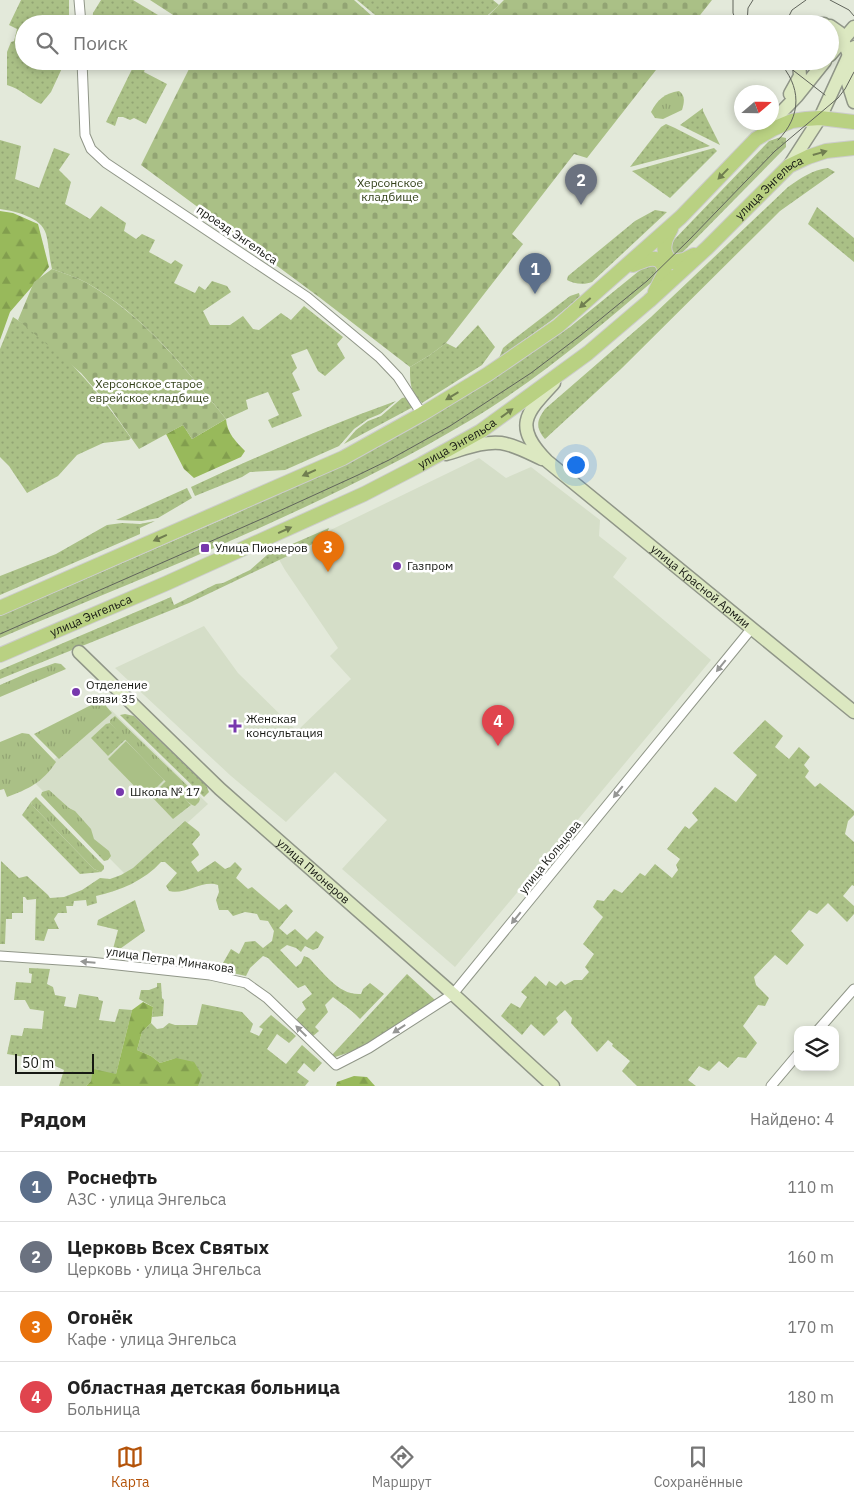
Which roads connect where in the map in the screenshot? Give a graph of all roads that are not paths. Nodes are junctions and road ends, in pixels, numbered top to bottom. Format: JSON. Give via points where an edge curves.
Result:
{"nodes":[{"id":1,"x":80,"y":0,"type":"edge"},
{"id":2,"x":80,"y":15,"type":"edge"},
{"id":3,"x":854,"y":27,"type":"edge"},
{"id":4,"x":839,"y":33,"type":"edge"},
{"id":5,"x":849,"y":47,"type":"edge"},
{"id":6,"x":82,"y":70,"type":"edge"},
{"id":7,"x":800,"y":70,"type":"edge"},
{"id":8,"x":818,"y":70,"type":"edge"},
{"id":9,"x":854,"y":102,"type":"edge"},
{"id":10,"x":779,"y":109,"type":"edge"},
{"id":11,"x":779,"y":113,"type":"edge"},
{"id":12,"x":820,"y":118,"type":"junction"},
{"id":13,"x":854,"y":122,"type":"edge"},
{"id":14,"x":763,"y":130,"type":"edge"},
{"id":15,"x":756,"y":139,"type":"junction"},
{"id":16,"x":854,"y":148,"type":"edge"},
{"id":17,"x":789,"y":166,"type":"junction"},
{"id":18,"x":681,"y":217,"type":"junction"},
{"id":19,"x":706,"y":248,"type":"junction"},
{"id":20,"x":622,"y":271,"type":"junction"},
{"id":21,"x":649,"y":301,"type":"junction"},
{"id":22,"x":564,"y":372,"type":"junction"},
{"id":23,"x":422,"y":414,"type":"junction"},
{"id":24,"x":547,"y":461,"type":"junction"},
{"id":25,"x":420,"y":465,"type":"junction"},
{"id":26,"x":0,"y":608,"type":"edge"},
{"id":27,"x":752,"y":628,"type":"junction"},
{"id":28,"x":80,"y":652,"type":"dead end"},
{"id":29,"x":0,"y":655,"type":"edge"},
{"id":30,"x":854,"y":712,"type":"edge"},
{"id":31,"x":0,"y":956,"type":"edge"},
{"id":32,"x":854,"y":989,"type":"edge"},
{"id":33,"x":452,"y":994,"type":"junction"},
{"id":34,"x":822,"y":1026,"type":"edge"},
{"id":35,"x":794,"y":1059,"type":"edge"},
{"id":36,"x":336,"y":1064,"type":"joint"},
{"id":37,"x":553,"y":1086,"type":"edge"},
{"id":38,"x":771,"y":1086,"type":"edge"}],
"edges":[{"from":1,"to":2,"type":"street"},
{"from":3,"to":5,"type":"street"},
{"from":4,"to":5,"type":"street"},
{"from":5,"to":9,"type":"street","via":[[848,83]]},
{"from":5,"to":12,"type":"street"},
{"from":6,"to":23,"type":"street","name":"проезд Энгельса","via":[[85,136],[91,148],[106,163],[307,297],[379,357],[398,377]]},
{"from":7,"to":10,"type":"street","via":[[797,84]]},
{"from":8,"to":11,"type":"street"},
{"from":12,"to":13,"type":"main road"},
{"from":12,"to":15,"type":"main road","via":[[792,121]]},
{"from":12,"to":17,"type":"street"},
{"from":14,"to":15,"type":"street"},
{"from":15,"to":18,"type":"main road","one_way":true},
{"from":17,"to":16,"type":"main road","name":"улица Энгельса","one_way":true,"via":[[826,151]]},
{"from":17,"to":19,"type":"main road","name":"улица Энгельса"},
{"from":18,"to":19,"type":"main road","via":[[665,242],[665,255],[672,262],[677,262]]},
{"from":18,"to":20,"type":"main road"},
{"from":19,"to":21,"type":"main road","name":"улица Энгельса"},
{"from":20,"to":21,"type":"main road","via":[[644,260],[659,260],[665,272]]},
{"from":20,"to":23,"type":"main road","one_way":true,"via":[[558,326]]},
{"from":21,"to":22,"type":"main road","name":"улица Энгельса"},
{"from":22,"to":24,"type":"street","via":[[526,417],[528,435]]},
{"from":25,"to":22,"type":"main road","name":"улица Энгельса","one_way":true,"via":[[482,431]]},
{"from":23,"to":26,"type":"main road","one_way":true,"via":[[343,458]]},
{"from":24,"to":25,"type":"street","via":[[514,446],[486,443]]},
{"from":24,"to":27,"type":"street","name":"улица Красной Армии"},
{"from":29,"to":25,"type":"main road","name":"улица Энгельса","one_way":true,"via":[[167,584]]},
{"from":27,"to":30,"type":"street","name":"улица Красной Армии"},
{"from":27,"to":33,"type":"street","name":"улица Кольцова","one_way":true},
{"from":28,"to":33,"type":"street","name":"улица Пионеров","via":[[220,789]]},
{"from":36,"to":31,"type":"street","name":"улица Петра Минакова","one_way":true,"via":[[267,998],[246,983],[192,973]]},
{"from":32,"to":34,"type":"street"},
{"from":33,"to":36,"type":"street","name":"улица Кольцова","one_way":true,"via":[[369,1048]]},
{"from":33,"to":37,"type":"street","name":"улица Пионеров"},
{"from":35,"to":38,"type":"street"}]}
